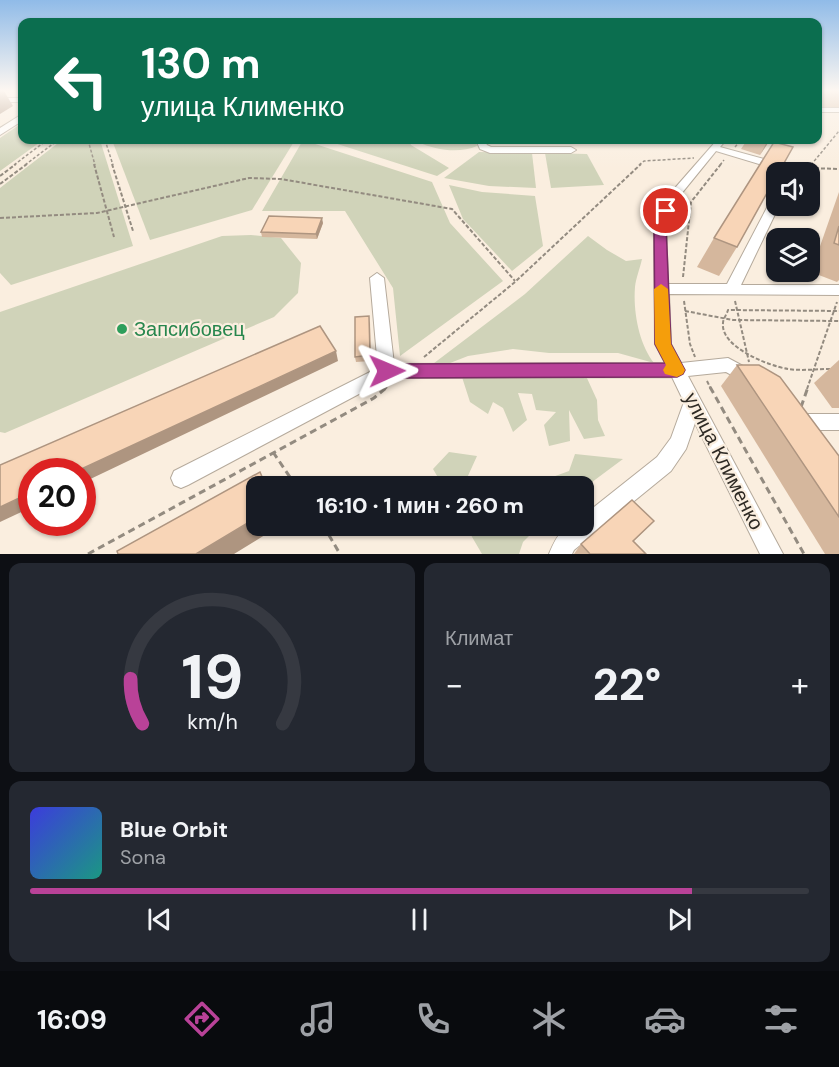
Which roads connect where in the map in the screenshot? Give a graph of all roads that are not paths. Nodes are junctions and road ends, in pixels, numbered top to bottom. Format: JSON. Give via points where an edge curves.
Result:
{"nodes":[{"id":1,"x":18,"y":121,"type":"edge"},
{"id":2,"x":0,"y":132,"type":"edge"},
{"id":3,"x":482,"y":144,"type":"edge"},
{"id":4,"x":779,"y":144,"type":"edge"},
{"id":5,"x":714,"y":149,"type":"edge"},
{"id":6,"x":571,"y":150,"type":"dead end"},
{"id":7,"x":768,"y":216,"type":"edge"},
{"id":8,"x":376,"y":278,"type":"dead end"},
{"id":9,"x":661,"y":289,"type":"junction"},
{"id":10,"x":732,"y":289,"type":"junction"},
{"id":11,"x":839,"y":290,"type":"edge"},
{"id":12,"x":677,"y":370,"type":"junction"},
{"id":13,"x":387,"y":371,"type":"junction"},
{"id":14,"x":760,"y":384,"type":"edge"},
{"id":15,"x":693,"y":401,"type":"junction"},
{"id":16,"x":839,"y":422,"type":"edge"},
{"id":17,"x":809,"y":440,"type":"edge"},
{"id":18,"x":181,"y":478,"type":"dead end"},
{"id":19,"x":560,"y":554,"type":"edge"},
{"id":20,"x":772,"y":554,"type":"edge"}],
"edges":[{"from":1,"to":2,"type":"street"},
{"from":3,"to":6,"type":"street","via":[[490,150]]},
{"from":4,"to":5,"type":"street","via":[[766,163]]},
{"from":5,"to":9,"type":"street","name":"улица Клименко","via":[[672,198],[660,225]]},
{"from":7,"to":10,"type":"street"},
{"from":8,"to":13,"type":"street"},
{"from":9,"to":10,"type":"street"},
{"from":9,"to":12,"type":"street","name":"улица Клименко","via":[[663,344]]},
{"from":10,"to":11,"type":"street"},
{"from":12,"to":13,"type":"street"},
{"from":12,"to":14,"type":"street","via":[[728,364]]},
{"from":12,"to":15,"type":"street","name":"улица Клименко"},
{"from":13,"to":18,"type":"street"},
{"from":15,"to":19,"type":"street","via":[[679,443],[664,464],[566,542]]},
{"from":15,"to":20,"type":"street","name":"улица Клименко"},
{"from":16,"to":17,"type":"street","via":[[793,417]]}]}
